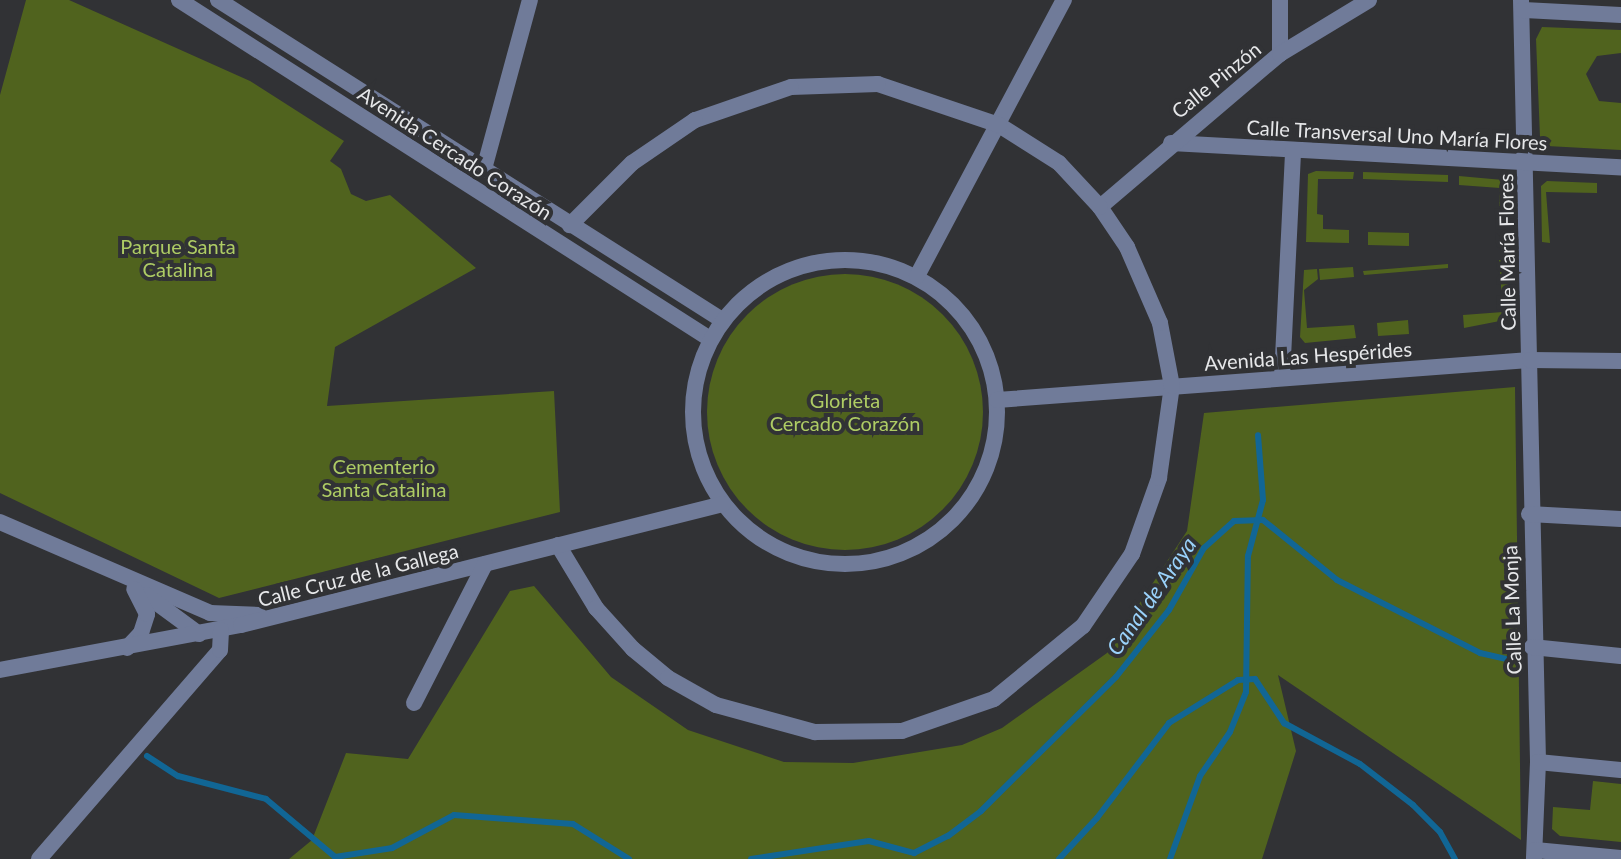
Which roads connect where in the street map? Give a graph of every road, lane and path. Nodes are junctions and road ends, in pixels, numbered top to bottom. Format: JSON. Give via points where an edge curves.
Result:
{"nodes":[{"id":1,"x":179,"y":0,"type":"edge"},
{"id":2,"x":218,"y":0,"type":"edge"},
{"id":3,"x":530,"y":0,"type":"edge"},
{"id":4,"x":1064,"y":0,"type":"edge"},
{"id":5,"x":1280,"y":0,"type":"edge"},
{"id":6,"x":1369,"y":0,"type":"edge"},
{"id":7,"x":1522,"y":5,"type":"edge"},
{"id":8,"x":1621,"y":15,"type":"edge"},
{"id":9,"x":1280,"y":54,"type":"junction"},
{"id":10,"x":999,"y":125,"type":"junction"},
{"id":11,"x":1171,"y":143,"type":"junction"},
{"id":12,"x":1293,"y":150,"type":"junction"},
{"id":13,"x":1526,"y":163,"type":"junction"},
{"id":14,"x":1621,"y":167,"type":"edge"},
{"id":15,"x":484,"y":169,"type":"junction"},
{"id":16,"x":1100,"y":207,"type":"junction"},
{"id":17,"x":570,"y":225,"type":"junction"},
{"id":18,"x":917,"y":276,"type":"junction"},
{"id":19,"x":722,"y":320,"type":"junction"},
{"id":20,"x":710,"y":339,"type":"junction"},
{"id":21,"x":1530,"y":360,"type":"junction"},
{"id":22,"x":1621,"y":361,"type":"edge"},
{"id":23,"x":1282,"y":378,"type":"junction"},
{"id":24,"x":1172,"y":386,"type":"junction"},
{"id":25,"x":997,"y":400,"type":"junction"},
{"id":26,"x":723,"y":504,"type":"junction"},
{"id":27,"x":1529,"y":514,"type":"junction"},
{"id":28,"x":1621,"y":519,"type":"edge"},
{"id":29,"x":0,"y":522,"type":"edge"},
{"id":30,"x":558,"y":545,"type":"junction"},
{"id":31,"x":485,"y":564,"type":"junction"},
{"id":32,"x":128,"y":582,"type":"junction"},
{"id":33,"x":279,"y":616,"type":"junction"},
{"id":34,"x":221,"y":630,"type":"junction"},
{"id":35,"x":199,"y":634,"type":"junction"},
{"id":36,"x":1532,"y":647,"type":"junction"},
{"id":37,"x":127,"y":648,"type":"junction"},
{"id":38,"x":1621,"y":656,"type":"edge"},
{"id":39,"x":0,"y":670,"type":"edge"},
{"id":40,"x":414,"y":703,"type":"dead end"},
{"id":41,"x":1538,"y":762,"type":"junction"},
{"id":42,"x":1621,"y":770,"type":"edge"},
{"id":43,"x":1535,"y":854,"type":"edge"},
{"id":44,"x":1621,"y":858,"type":"edge"},
{"id":45,"x":39,"y":859,"type":"edge"}],
"edges":[{"from":1,"to":20,"type":"street","name":"Avenida Cercado Corazón"},
{"from":2,"to":15,"type":"street","name":"Avenida Cercado Corazón"},
{"from":3,"to":15,"type":"street"},
{"from":4,"to":10,"type":"street"},
{"from":5,"to":9,"type":"street"},
{"from":6,"to":9,"type":"street","name":"Calle Pinzón"},
{"from":7,"to":8,"type":"street"},
{"from":7,"to":13,"type":"street","name":"Calle María Flores"},
{"from":9,"to":11,"type":"street","name":"Calle Pinzón"},
{"from":10,"to":16,"type":"street","via":[[1059,163]]},
{"from":10,"to":17,"type":"street","via":[[878,84],[791,87],[695,120],[632,163]]},
{"from":10,"to":18,"type":"street"},
{"from":11,"to":12,"type":"street","name":"Calle Transversal Uno María Flores"},
{"from":11,"to":16,"type":"street","name":"Calle Pinzón"},
{"from":12,"to":13,"type":"street","name":"Calle Transversal Uno María Flores"},
{"from":12,"to":23,"type":"street"},
{"from":13,"to":14,"type":"street","name":"Calle Transversal Uno María Flores"},
{"from":13,"to":21,"type":"street","name":"Calle María Flores"},
{"from":15,"to":17,"type":"street","name":"Avenida Cercado Corazón"},
{"from":16,"to":24,"type":"street","via":[[1127,247],[1160,323]]},
{"from":17,"to":19,"type":"street","name":"Avenida Cercado Corazón"},
{"from":18,"to":19,"type":"street","via":[[871,260],[818,260],[785,270],[749,292]]},
{"from":18,"to":25,"type":"street","via":[[956,306],[984,348]]},
{"from":19,"to":20,"type":"street"},
{"from":20,"to":26,"type":"street","via":[[695,381],[693,426],[704,469]]},
{"from":21,"to":22,"type":"street","name":"Avenida Las Hespérides"},
{"from":21,"to":23,"type":"street","name":"Avenida Las Hespérides"},
{"from":21,"to":27,"type":"street","name":"Calle La Monja"},
{"from":23,"to":24,"type":"street","name":"Avenida Las Hespérides"},
{"from":24,"to":25,"type":"street","name":"Avenida Las Hespérides"},
{"from":24,"to":30,"type":"street","via":[[1159,478],[1132,554],[1083,626],[1047,661],[994,699],[902,731],[815,732],[716,705],[668,678],[633,649],[596,608]]},
{"from":25,"to":26,"type":"street","via":[[992,452],[974,494],[944,529],[907,552],[865,564],[799,558],[759,538]]},
{"from":26,"to":30,"type":"street","name":"Calle Cruz de la Gallega"},
{"from":27,"to":28,"type":"street"},
{"from":27,"to":36,"type":"street","name":"Calle La Monja"},
{"from":29,"to":32,"type":"street"},
{"from":30,"to":31,"type":"street","name":"Calle Cruz de la Gallega"},
{"from":31,"to":33,"type":"street","name":"Calle Cruz de la Gallega"},
{"from":31,"to":40,"type":"street"},
{"from":32,"to":33,"type":"street","via":[[210,613]]},
{"from":32,"to":35,"type":"street"},
{"from":32,"to":37,"type":"street","via":[[147,614],[141,633]]},
{"from":33,"to":34,"type":"street","name":"Calle Cruz de la Gallega"},
{"from":34,"to":35,"type":"street","name":"Calle Cruz de la Gallega"},
{"from":34,"to":45,"type":"street","via":[[220,650]]},
{"from":35,"to":37,"type":"street","name":"Calle Cruz de la Gallega"},
{"from":36,"to":38,"type":"street"},
{"from":36,"to":41,"type":"street","name":"Calle La Monja"},
{"from":37,"to":39,"type":"street","name":"Calle Cruz de la Gallega"},
{"from":41,"to":42,"type":"street"},
{"from":41,"to":43,"type":"street","name":"Calle La Monja"},
{"from":43,"to":44,"type":"street"}]}
